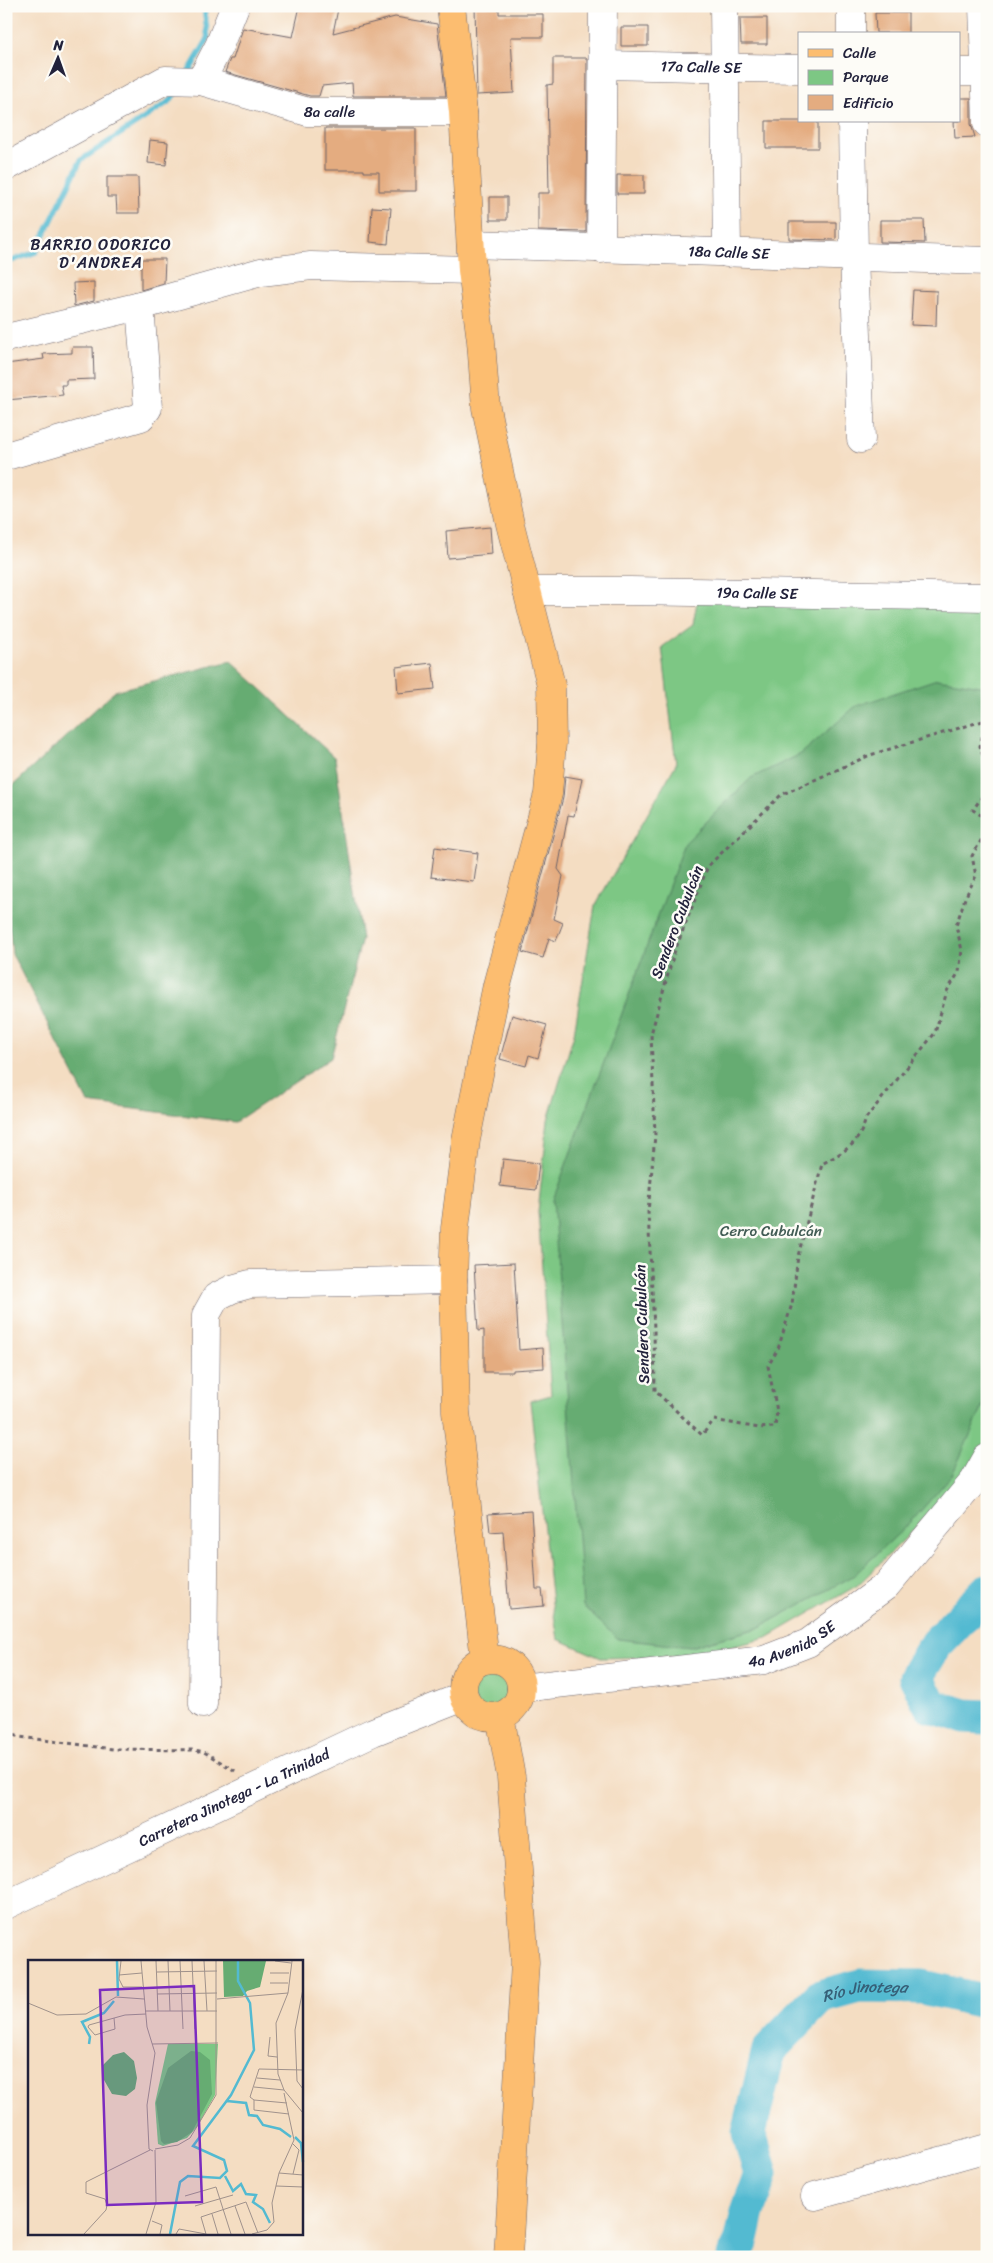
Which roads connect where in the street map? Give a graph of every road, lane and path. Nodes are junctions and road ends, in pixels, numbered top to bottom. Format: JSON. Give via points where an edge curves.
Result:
{"nodes":[{"id":1,"x":235,"y":6,"type":"edge"},
{"id":2,"x":451,"y":6,"type":"edge"},
{"id":3,"x":603,"y":6,"type":"edge"},
{"id":4,"x":724,"y":6,"type":"edge"},
{"id":5,"x":851,"y":6,"type":"edge"},
{"id":6,"x":984,"y":6,"type":"edge"},
{"id":7,"x":851,"y":32,"type":"edge"},
{"id":8,"x":603,"y":65,"type":"junction"},
{"id":9,"x":724,"y":67,"type":"junction"},
{"id":10,"x":798,"y":69,"type":"edge"},
{"id":11,"x":977,"y":72,"type":"edge"},
{"id":12,"x":201,"y":81,"type":"junction"},
{"id":13,"x":463,"y":112,"type":"junction"},
{"id":14,"x":852,"y":122,"type":"edge"},
{"id":15,"x":987,"y":123,"type":"edge"},
{"id":16,"x":6,"y":167,"type":"edge"},
{"id":17,"x":601,"y":248,"type":"junction"},
{"id":18,"x":726,"y":253,"type":"junction"},
{"id":19,"x":471,"y":257,"type":"junction"},
{"id":20,"x":854,"y":257,"type":"junction"},
{"id":21,"x":987,"y":261,"type":"edge"},
{"id":22,"x":140,"y":306,"type":"junction"},
{"id":23,"x":6,"y":338,"type":"edge"},
{"id":24,"x":861,"y":439,"type":"dead end"},
{"id":25,"x":6,"y":456,"type":"edge"},
{"id":26,"x":527,"y":592,"type":"junction"},
{"id":27,"x":987,"y":598,"type":"edge"},
{"id":28,"x":987,"y":665,"type":"edge"},
{"id":29,"x":987,"y":670,"type":"edge"},
{"id":30,"x":986,"y":720,"type":"edge"},
{"id":31,"x":987,"y":771,"type":"edge"},
{"id":32,"x":987,"y":789,"type":"edge"},
{"id":33,"x":987,"y":819,"type":"edge"},
{"id":34,"x":987,"y":830,"type":"edge"},
{"id":35,"x":453,"y":1280,"type":"junction"},
{"id":36,"x":987,"y":1458,"type":"edge"},
{"id":37,"x":485,"y":1660,"type":"junction"},
{"id":38,"x":521,"y":1688,"type":"junction"},
{"id":39,"x":464,"y":1696,"type":"junction"},
{"id":40,"x":203,"y":1704,"type":"dead end"},
{"id":41,"x":500,"y":1716,"type":"junction"},
{"id":42,"x":6,"y":1733,"type":"edge"},
{"id":43,"x":261,"y":1786,"type":"junction"},
{"id":44,"x":6,"y":1905,"type":"edge"},
{"id":45,"x":987,"y":2148,"type":"edge"},
{"id":46,"x":815,"y":2196,"type":"dead end"},
{"id":47,"x":508,"y":2257,"type":"edge"}],
"edges":[{"from":1,"to":12,"type":"street"},
{"from":2,"to":13,"type":"main road"},
{"from":3,"to":8,"type":"street"},
{"from":4,"to":9,"type":"street"},
{"from":5,"to":7,"type":"street"},
{"from":6,"to":11,"type":"street"},
{"from":8,"to":9,"type":"street","name":"17a Calle SE"},
{"from":8,"to":17,"type":"street"},
{"from":9,"to":10,"type":"street","name":"17a Calle SE"},
{"from":9,"to":18,"type":"street"},
{"from":11,"to":15,"type":"street"},
{"from":12,"to":13,"type":"street","name":"8a calle","via":[[308,112]]},
{"from":12,"to":16,"type":"street","name":"8a calle","via":[[165,80]]},
{"from":13,"to":19,"type":"main road"},
{"from":14,"to":20,"type":"street"},
{"from":17,"to":18,"type":"street","name":"18a Calle SE"},
{"from":17,"to":19,"type":"street","name":"18a Calle SE","via":[[534,246]]},
{"from":18,"to":20,"type":"street","name":"18a Calle SE"},
{"from":19,"to":22,"type":"street","name":"18a Calle SE","via":[[261,272]]},
{"from":19,"to":26,"type":"main road","via":[[486,408],[496,466]]},
{"from":20,"to":21,"type":"street","name":"18a Calle SE"},
{"from":20,"to":24,"type":"street"},
{"from":22,"to":23,"type":"street","name":"18a Calle SE"},
{"from":22,"to":25,"type":"street","via":[[148,408],[141,418]]},
{"from":26,"to":27,"type":"street","name":"19a Calle SE","via":[[630,590]]},
{"from":26,"to":35,"type":"main road","via":[[551,685],[552,743],[548,794],[497,985],[466,1140],[455,1228]]},
{"from":28,"to":29,"type":"path"},
{"from":30,"to":31,"type":"path","name":"Sendero Cubulcán","via":[[980,746]]},
{"from":30,"to":34,"type":"path","name":"Sendero Cubulcán","via":[[870,755],[781,795],[708,866],[674,953],[651,1034],[655,1135],[648,1212],[655,1391],[702,1435],[714,1420],[759,1428],[775,1427],[777,1411],[768,1366],[778,1349],[792,1304],[798,1256],[822,1164],[850,1148],[862,1132],[866,1118],[935,1033],[947,991],[959,972],[962,950],[956,926],[976,876],[972,856]]},
{"from":32,"to":33,"type":"path","via":[[973,810]]},
{"from":35,"to":37,"type":"main road","via":[[456,1412]]},
{"from":35,"to":40,"type":"street","via":[[250,1284],[216,1298],[206,1315]]},
{"from":36,"to":38,"type":"street","name":"4a Avenida SE","via":[[974,1481],[886,1586],[808,1643],[764,1660]]},
{"from":37,"to":38,"type":"main road","via":[[502,1661],[510,1666],[520,1680]]},
{"from":37,"to":39,"type":"main road","via":[[465,1678]]},
{"from":38,"to":41,"type":"main road","via":[[515,1706]]},
{"from":39,"to":41,"type":"main road","via":[[478,1713]]},
{"from":39,"to":43,"type":"street","name":"Carretera Jinotega - La Trinidad","via":[[373,1732]]},
{"from":41,"to":47,"type":"main road","via":[[511,1777],[525,1962]]},
{"from":42,"to":43,"type":"path","via":[[113,1749],[195,1750],[204,1752]]},
{"from":43,"to":44,"type":"street","name":"Carretera Jinotega - La Trinidad"},
{"from":45,"to":46,"type":"street"}]}
